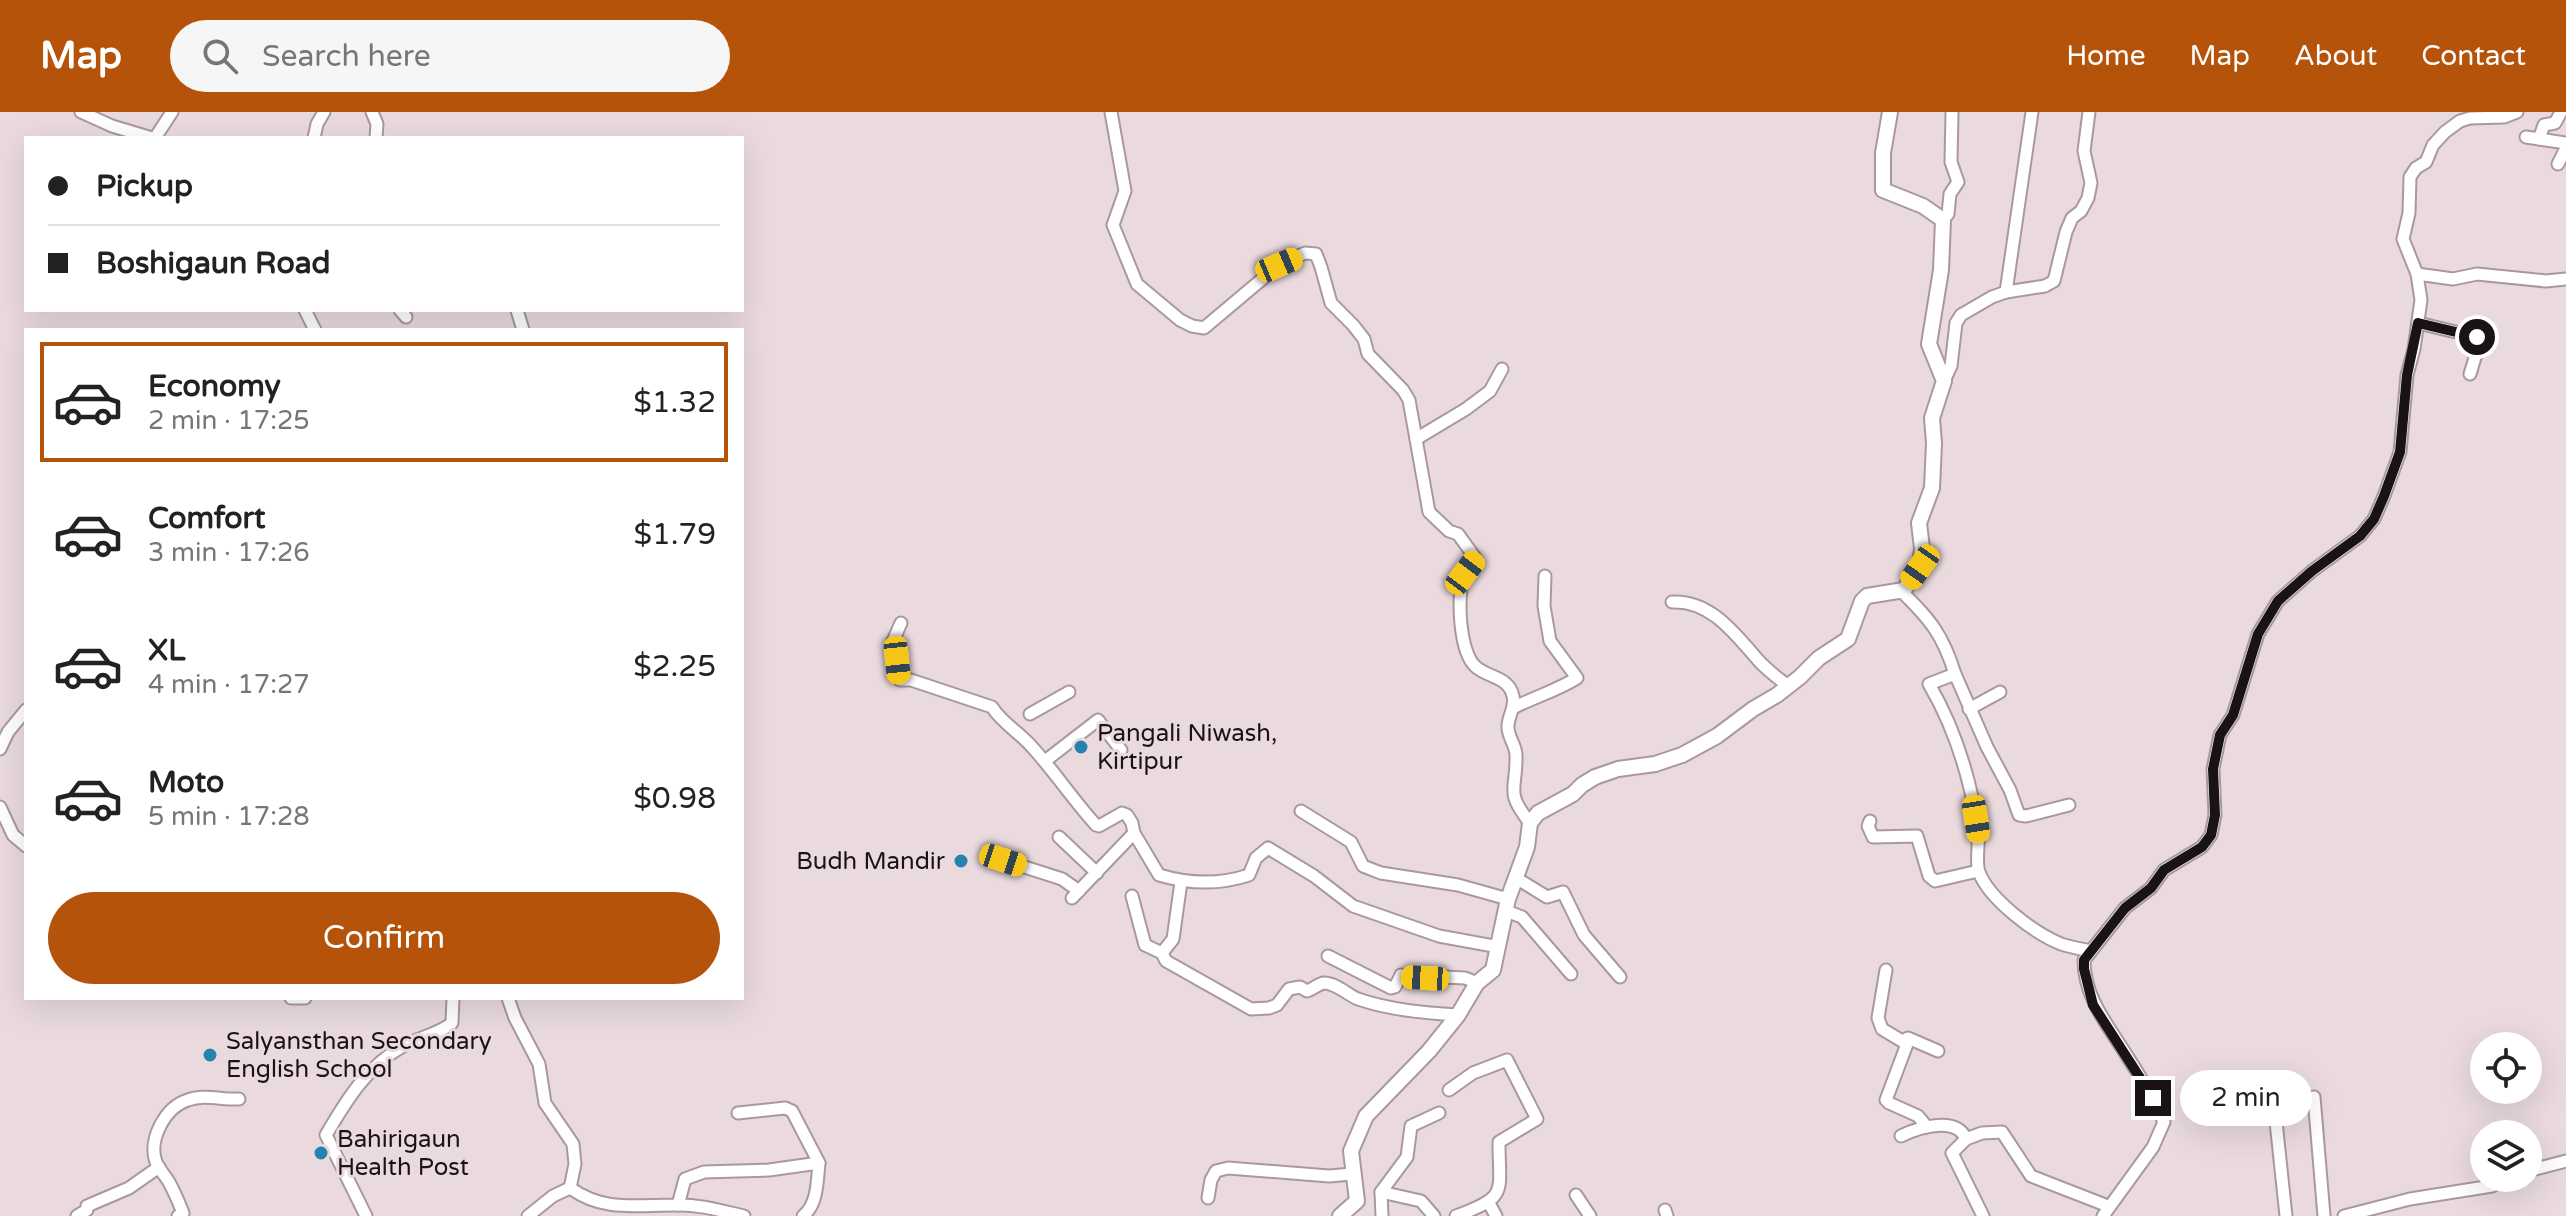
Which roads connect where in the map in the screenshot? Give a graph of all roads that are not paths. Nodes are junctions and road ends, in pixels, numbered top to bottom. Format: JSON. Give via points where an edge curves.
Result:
{"nodes":[{"id":1,"x":81,"y":112,"type":"edge"},
{"id":2,"x":172,"y":112,"type":"edge"},
{"id":3,"x":324,"y":112,"type":"edge"},
{"id":4,"x":372,"y":112,"type":"edge"},
{"id":5,"x":1111,"y":112,"type":"edge"},
{"id":6,"x":1890,"y":112,"type":"edge"},
{"id":7,"x":1952,"y":112,"type":"edge"},
{"id":8,"x":2032,"y":112,"type":"edge"},
{"id":9,"x":2089,"y":112,"type":"edge"},
{"id":10,"x":2517,"y":112,"type":"edge"},
{"id":11,"x":2561,"y":112,"type":"edge"},
{"id":12,"x":147,"y":136,"type":"edge"},
{"id":13,"x":155,"y":136,"type":"edge"},
{"id":14,"x":314,"y":136,"type":"edge"},
{"id":15,"x":376,"y":136,"type":"edge"},
{"id":16,"x":2526,"y":137,"type":"dead end"},
{"id":17,"x":2539,"y":139,"type":"junction"},
{"id":18,"x":2566,"y":146,"type":"edge"},
{"id":19,"x":2558,"y":164,"type":"dead end"},
{"id":20,"x":1943,"y":220,"type":"junction"},
{"id":21,"x":2417,"y":274,"type":"junction"},
{"id":22,"x":2566,"y":279,"type":"edge"},
{"id":23,"x":2006,"y":292,"type":"junction"},
{"id":24,"x":2418,"y":323,"type":"junction"},
{"id":25,"x":1502,"y":369,"type":"dead end"},
{"id":26,"x":2470,"y":374,"type":"dead end"},
{"id":27,"x":1944,"y":381,"type":"junction"},
{"id":28,"x":1416,"y":439,"type":"junction"},
{"id":29,"x":1545,"y":576,"type":"dead end"},
{"id":30,"x":1904,"y":590,"type":"junction"},
{"id":31,"x":1672,"y":602,"type":"dead end"},
{"id":32,"x":901,"y":623,"type":"dead end"},
{"id":33,"x":1955,"y":674,"type":"junction"},
{"id":34,"x":1788,"y":686,"type":"junction"},
{"id":35,"x":1069,"y":692,"type":"dead end"},
{"id":36,"x":2000,"y":692,"type":"dead end"},
{"id":37,"x":1513,"y":708,"type":"junction"},
{"id":38,"x":1969,"y":709,"type":"junction"},
{"id":39,"x":24,"y":712,"type":"edge"},
{"id":40,"x":1030,"y":714,"type":"dead end"},
{"id":41,"x":0,"y":749,"type":"edge"},
{"id":42,"x":1121,"y":750,"type":"dead end"},
{"id":43,"x":1045,"y":761,"type":"junction"},
{"id":44,"x":2069,"y":805,"type":"dead end"},
{"id":45,"x":0,"y":807,"type":"edge"},
{"id":46,"x":1301,"y":811,"type":"dead end"},
{"id":47,"x":1870,"y":821,"type":"dead end"},
{"id":48,"x":1530,"y":823,"type":"junction"},
{"id":49,"x":1134,"y":833,"type":"junction"},
{"id":50,"x":1059,"y":837,"type":"dead end"},
{"id":51,"x":24,"y":844,"type":"edge"},
{"id":52,"x":1003,"y":860,"type":"dead end"},
{"id":53,"x":1978,"y":871,"type":"junction"},
{"id":54,"x":1097,"y":873,"type":"junction"},
{"id":55,"x":1516,"y":878,"type":"junction"},
{"id":56,"x":1181,"y":882,"type":"junction"},
{"id":57,"x":1132,"y":896,"type":"dead end"},
{"id":58,"x":1507,"y":905,"type":"junction"},
{"id":59,"x":1499,"y":947,"type":"junction"},
{"id":60,"x":2091,"y":951,"type":"junction"},
{"id":61,"x":1162,"y":953,"type":"junction"},
{"id":62,"x":1328,"y":956,"type":"dead end"},
{"id":63,"x":1886,"y":970,"type":"dead end"},
{"id":64,"x":1571,"y":974,"type":"dead end"},
{"id":65,"x":1620,"y":977,"type":"dead end"},
{"id":66,"x":1477,"y":983,"type":"junction"},
{"id":67,"x":453,"y":1000,"type":"edge"},
{"id":68,"x":509,"y":1000,"type":"edge"},
{"id":69,"x":1458,"y":1015,"type":"junction"},
{"id":70,"x":1907,"y":1044,"type":"junction"},
{"id":71,"x":1938,"y":1051,"type":"dead end"},
{"id":72,"x":1449,"y":1090,"type":"dead end"},
{"id":73,"x":2314,"y":1097,"type":"dead end"},
{"id":74,"x":239,"y":1099,"type":"dead end"},
{"id":75,"x":2274,"y":1103,"type":"dead end"},
{"id":76,"x":738,"y":1113,"type":"dead end"},
{"id":77,"x":1439,"y":1113,"type":"dead end"},
{"id":78,"x":1927,"y":1127,"type":"junction"},
{"id":79,"x":1901,"y":1136,"type":"dead end"},
{"id":80,"x":1966,"y":1139,"type":"junction"},
{"id":81,"x":2566,"y":1161,"type":"edge"},
{"id":82,"x":819,"y":1163,"type":"junction"},
{"id":83,"x":159,"y":1167,"type":"junction"},
{"id":84,"x":2542,"y":1167,"type":"edge"},
{"id":85,"x":1352,"y":1174,"type":"junction"},
{"id":86,"x":570,"y":1188,"type":"junction"},
{"id":87,"x":2470,"y":1189,"type":"edge"},
{"id":88,"x":1381,"y":1192,"type":"junction"},
{"id":89,"x":1576,"y":1195,"type":"dead end"},
{"id":90,"x":1208,"y":1198,"type":"dead end"},
{"id":91,"x":1489,"y":1203,"type":"junction"},
{"id":92,"x":678,"y":1205,"type":"junction"},
{"id":93,"x":697,"y":1211,"type":"edge"},
{"id":94,"x":2105,"y":1211,"type":"edge"},
{"id":95,"x":77,"y":1216,"type":"edge"},
{"id":96,"x":178,"y":1216,"type":"edge"},
{"id":97,"x":366,"y":1216,"type":"edge"},
{"id":98,"x":528,"y":1216,"type":"edge"},
{"id":99,"x":744,"y":1216,"type":"edge"},
{"id":100,"x":803,"y":1216,"type":"edge"},
{"id":101,"x":1340,"y":1216,"type":"edge"},
{"id":102,"x":1382,"y":1216,"type":"edge"},
{"id":103,"x":1434,"y":1216,"type":"edge"},
{"id":104,"x":1456,"y":1216,"type":"edge"},
{"id":105,"x":1496,"y":1216,"type":"edge"},
{"id":106,"x":1590,"y":1216,"type":"edge"},
{"id":107,"x":1983,"y":1216,"type":"edge"},
{"id":108,"x":2286,"y":1216,"type":"edge"},
{"id":109,"x":2324,"y":1216,"type":"edge"},
{"id":110,"x":2344,"y":1216,"type":"edge"}],
"edges":[{"from":1,"to":12,"type":"street"},
{"from":2,"to":13,"type":"street"},
{"from":3,"to":14,"type":"street"},
{"from":4,"to":15,"type":"street"},
{"from":5,"to":28,"type":"street","via":[[1125,191],[1113,225],[1137,284],[1180,320],[1204,328],[1279,265],[1305,253],[1316,254],[1331,303],[1409,400]]},
{"from":6,"to":20,"type":"street","via":[[1883,190]]},
{"from":7,"to":20,"type":"street","via":[[1951,162],[1958,182]]},
{"from":8,"to":23,"type":"street"},
{"from":9,"to":23,"type":"street","via":[[2084,151],[2091,183],[2088,198],[2066,232],[2054,281]]},
{"from":10,"to":21,"type":"street","via":[[2460,121],[2433,145],[2426,162],[2410,177],[2403,239]]},
{"from":11,"to":17,"type":"street","via":[[2555,123],[2544,125]]},
{"from":16,"to":17,"type":"street"},
{"from":17,"to":18,"type":"street"},
{"from":18,"to":19,"type":"street"},
{"from":20,"to":27,"type":"street","via":[[1929,344]]},
{"from":21,"to":22,"type":"street"},
{"from":21,"to":24,"type":"street"},
{"from":23,"to":27,"type":"street","via":[[1961,315]]},
{"from":24,"to":26,"type":"street","via":[[2481,338]]},
{"from":24,"to":60,"type":"street","via":[[2400,452],[2384,496],[2360,536],[2278,601],[2258,634],[2233,715],[2220,735],[2211,835],[2202,847],[2164,870]]},
{"from":25,"to":28,"type":"street","via":[[1490,391]]},
{"from":27,"to":30,"type":"street","via":[[1932,418],[1933,476],[1919,523],[1920,567]]},
{"from":28,"to":37,"type":"street","via":[[1429,512],[1458,534],[1476,559],[1465,573],[1459,599],[1466,651],[1475,666],[1506,682]]},
{"from":29,"to":37,"type":"street","via":[[1550,641],[1577,678]]},
{"from":30,"to":33,"type":"street","via":[[1945,645]]},
{"from":30,"to":34,"type":"street","via":[[1867,596],[1848,639]]},
{"from":31,"to":34,"type":"street","via":[[1687,601],[1709,612]]},
{"from":32,"to":43,"type":"street","via":[[893,641],[900,680],[985,703]]},
{"from":33,"to":38,"type":"street"},
{"from":33,"to":53,"type":"street","via":[[1929,684],[1966,768],[1979,837]]},
{"from":34,"to":48,"type":"street","via":[[1692,751],[1595,777]]},
{"from":35,"to":40,"type":"street"},
{"from":36,"to":38,"type":"street"},
{"from":37,"to":48,"type":"street","via":[[1507,727],[1516,753],[1512,788]]},
{"from":38,"to":44,"type":"street","via":[[2019,815]]},
{"from":39,"to":41,"type":"street"},
{"from":42,"to":43,"type":"street","via":[[1098,720]]},
{"from":43,"to":49,"type":"street","via":[[1096,825],[1122,813]]},
{"from":45,"to":51,"type":"street","via":[[13,835]]},
{"from":46,"to":58,"type":"street","via":[[1351,842],[1363,866],[1458,885]]},
{"from":47,"to":53,"type":"street","via":[[1873,837],[1917,836],[1935,881]]},
{"from":48,"to":55,"type":"street"},
{"from":49,"to":54,"type":"street"},
{"from":49,"to":56,"type":"street","via":[[1159,875]]},
{"from":50,"to":54,"type":"street"},
{"from":52,"to":54,"type":"street","via":[[1062,879],[1076,894]]},
{"from":53,"to":60,"type":"street","via":[[1999,903],[2022,920],[2060,944]]},
{"from":55,"to":58,"type":"street"},
{"from":55,"to":65,"type":"street","via":[[1547,897],[1563,892],[1584,935]]},
{"from":56,"to":59,"type":"street","via":[[1228,882],[1249,875],[1256,858],[1268,848],[1353,906],[1439,936]]},
{"from":56,"to":61,"type":"street","via":[[1173,939]]},
{"from":57,"to":61,"type":"street","via":[[1145,945]]},
{"from":58,"to":59,"type":"street"},
{"from":58,"to":64,"type":"street"},
{"from":59,"to":66,"type":"street","via":[[1493,970]]},
{"from":60,"to":94,"type":"street","via":[[2084,969],[2093,1005],[2164,1122],[2153,1147]]},
{"from":61,"to":69,"type":"street","via":[[1166,961],[1251,1009],[1277,1005],[1289,989],[1307,991],[1322,983],[1399,1009]]},
{"from":62,"to":66,"type":"street","via":[[1391,988],[1401,975]]},
{"from":63,"to":70,"type":"street","via":[[1879,1024]]},
{"from":66,"to":69,"type":"street"},
{"from":67,"to":97,"type":"street","via":[[452,1023],[388,1055],[345,1102],[326,1135]]},
{"from":68,"to":86,"type":"street","via":[[539,1064],[545,1103],[573,1144]]},
{"from":69,"to":85,"type":"street","via":[[1366,1116],[1351,1151]]},
{"from":70,"to":71,"type":"street","via":[[1908,1038]]},
{"from":70,"to":78,"type":"street","via":[[1886,1100],[1918,1116]]},
{"from":72,"to":91,"type":"street","via":[[1473,1073],[1507,1060],[1537,1119],[1499,1142],[1501,1187]]},
{"from":73,"to":109,"type":"street"},
{"from":74,"to":83,"type":"street","via":[[204,1097],[176,1106],[156,1134]]},
{"from":75,"to":108,"type":"street"},
{"from":76,"to":82,"type":"street","via":[[792,1111]]},
{"from":77,"to":88,"type":"street","via":[[1411,1126],[1407,1157]]},
{"from":78,"to":79,"type":"street"},
{"from":78,"to":80,"type":"street","via":[[1956,1127]]},
{"from":80,"to":94,"type":"street","via":[[2002,1132],[2031,1176]]},
{"from":80,"to":107,"type":"street","via":[[1952,1153]]},
{"from":81,"to":84,"type":"street"},
{"from":82,"to":92,"type":"street","via":[[704,1172],[685,1179]]},
{"from":82,"to":100,"type":"street","via":[[814,1201]]},
{"from":83,"to":95,"type":"street"},
{"from":83,"to":96,"type":"street","via":[[183,1213]]},
{"from":85,"to":90,"type":"street","via":[[1228,1168],[1216,1171]]},
{"from":85,"to":101,"type":"street","via":[[1357,1201]]},
{"from":86,"to":92,"type":"street","via":[[605,1205]]},
{"from":86,"to":98,"type":"street"},
{"from":87,"to":110,"type":"street"},
{"from":88,"to":102,"type":"street"},
{"from":88,"to":103,"type":"street","via":[[1421,1201]]},
{"from":89,"to":106,"type":"street"},
{"from":91,"to":104,"type":"street"},
{"from":91,"to":105,"type":"street"},
{"from":92,"to":93,"type":"street"},
{"from":93,"to":99,"type":"street"}]}
